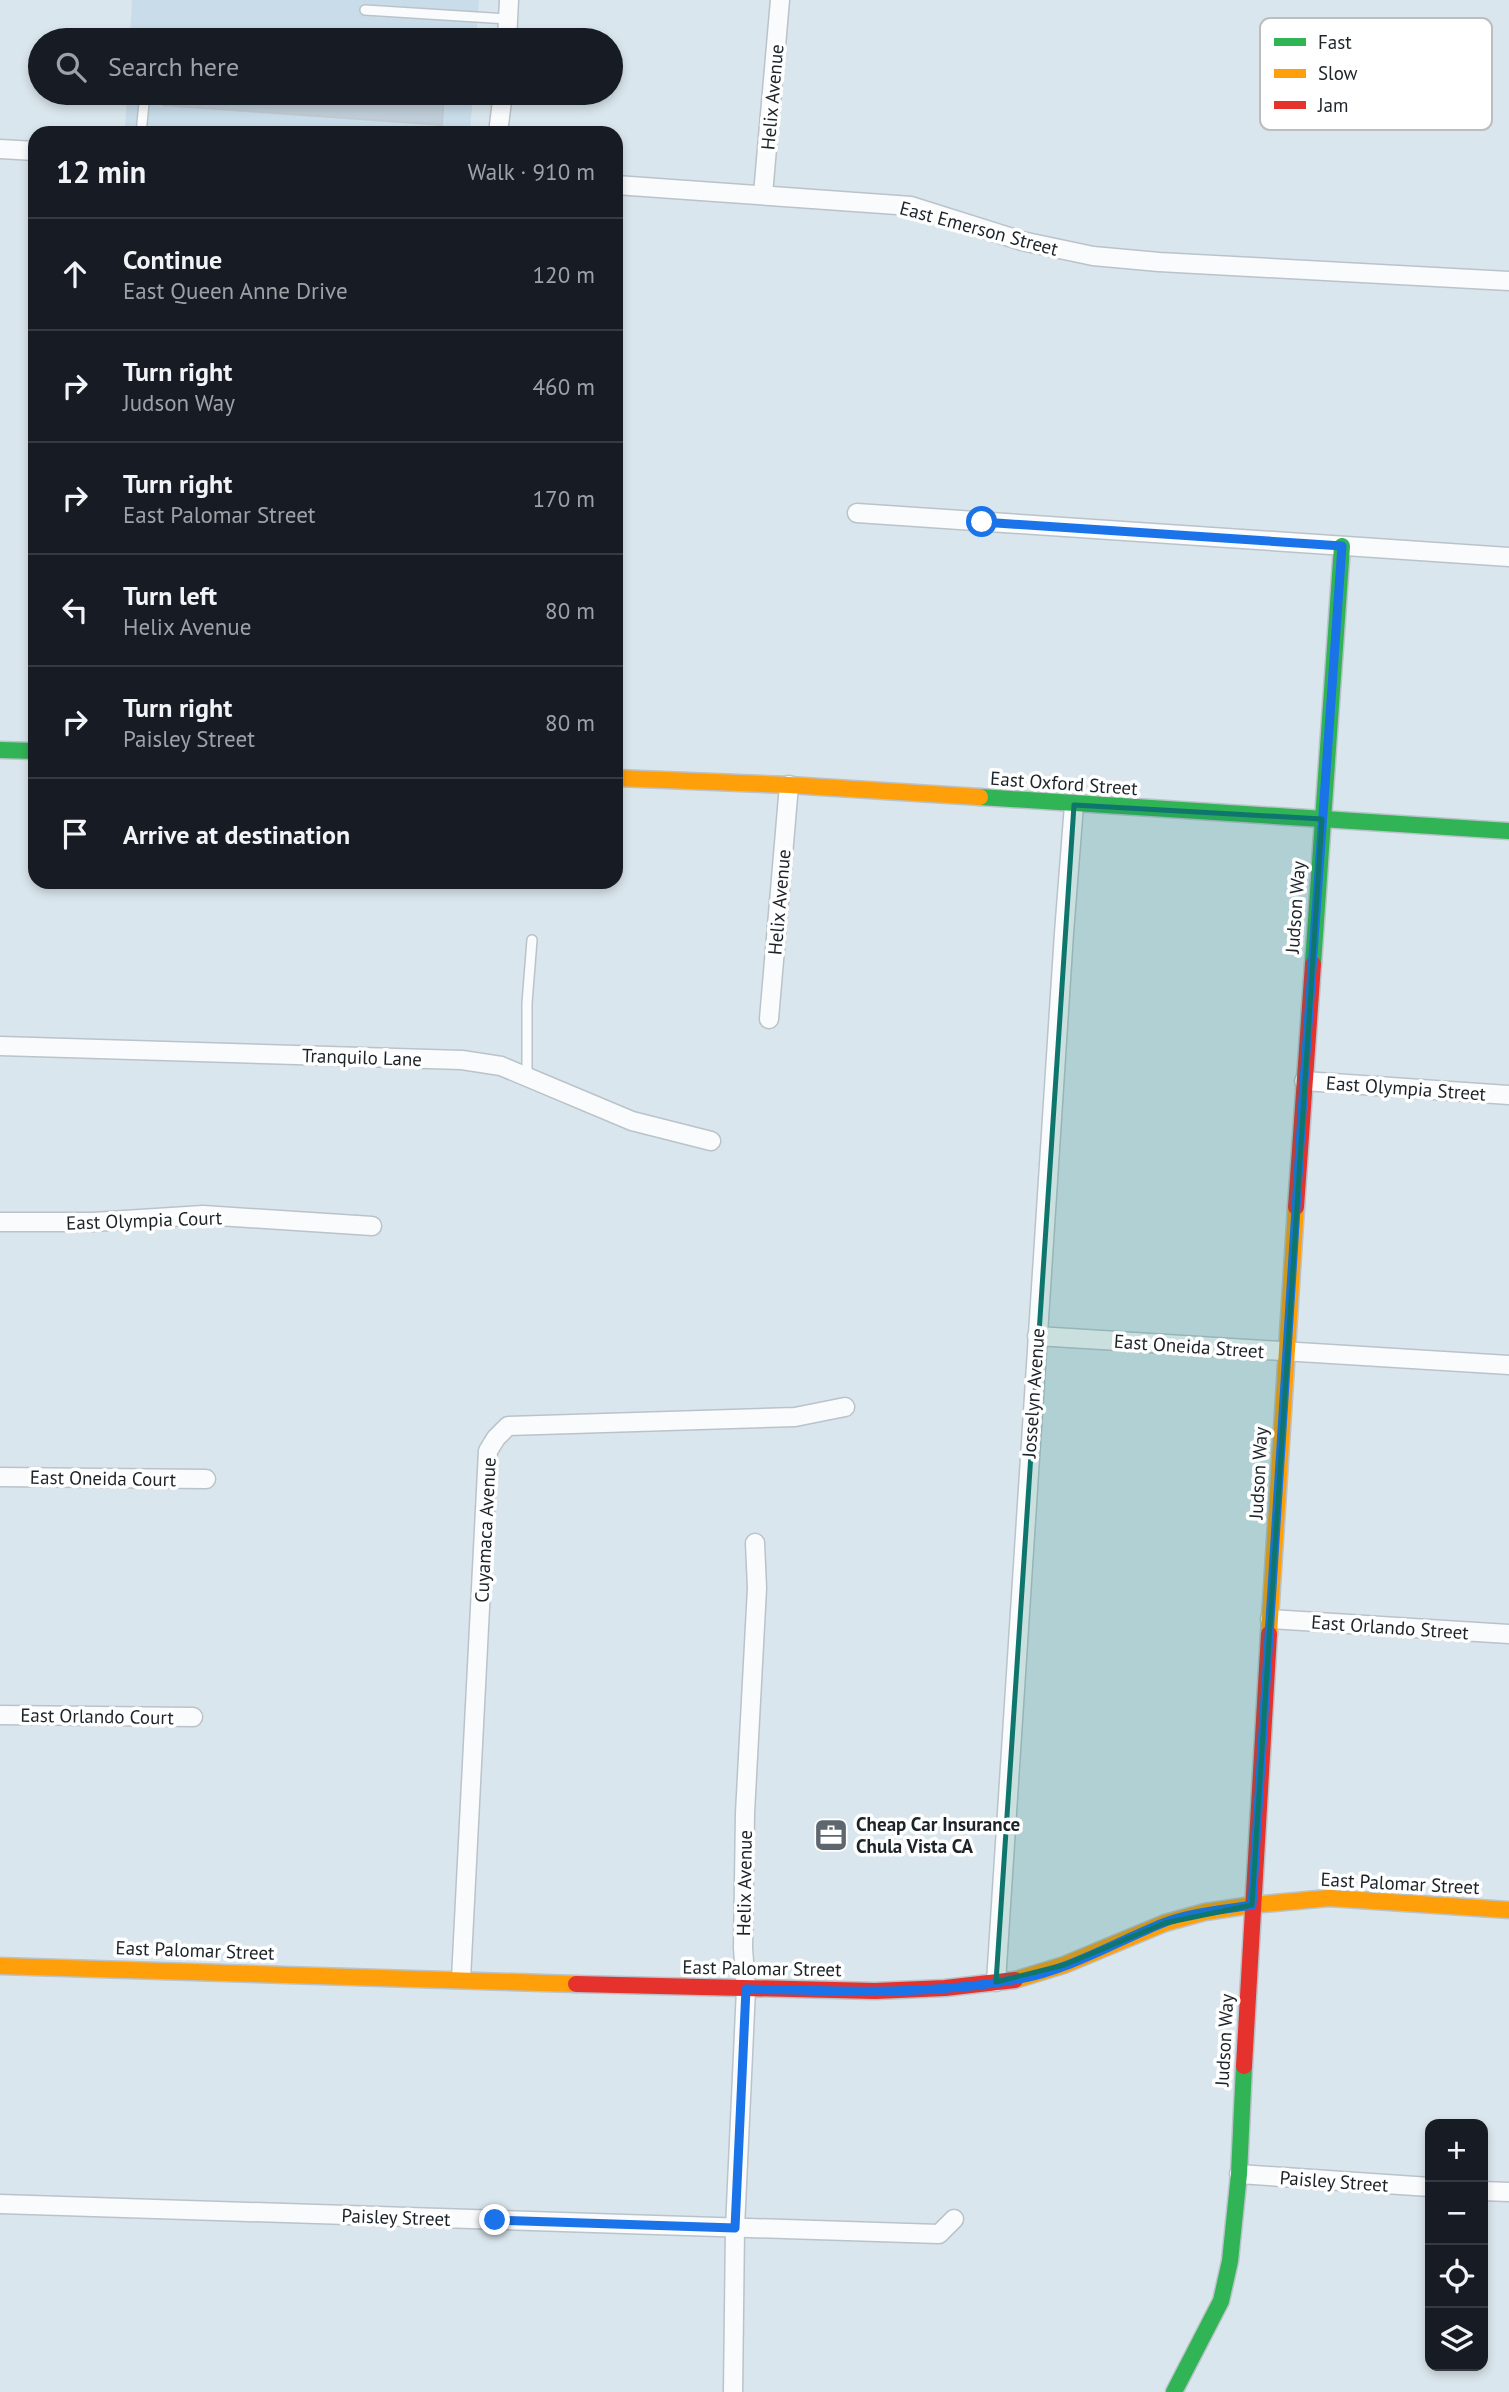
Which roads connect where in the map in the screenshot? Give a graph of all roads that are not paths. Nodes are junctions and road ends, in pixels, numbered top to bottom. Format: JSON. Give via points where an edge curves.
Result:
{"nodes":[{"id":1,"x":509,"y":0,"type":"edge"},
{"id":2,"x":780,"y":0,"type":"edge"},
{"id":3,"x":365,"y":10,"type":"dead end"},
{"id":4,"x":508,"y":19,"type":"junction"},
{"id":5,"x":508,"y":28,"type":"edge"},
{"id":6,"x":144,"y":105,"type":"edge"},
{"id":7,"x":502,"y":105,"type":"edge"},
{"id":8,"x":142,"y":126,"type":"edge"},
{"id":9,"x":499,"y":126,"type":"edge"},
{"id":10,"x":0,"y":149,"type":"edge"},
{"id":11,"x":28,"y":151,"type":"edge"},
{"id":12,"x":623,"y":185,"type":"edge"},
{"id":13,"x":763,"y":194,"type":"junction"},
{"id":14,"x":1509,"y":281,"type":"edge"},
{"id":15,"x":857,"y":513,"type":"dead end"},
{"id":16,"x":1342,"y":546,"type":"junction"},
{"id":17,"x":1509,"y":557,"type":"edge"},
{"id":18,"x":0,"y":750,"type":"edge"},
{"id":19,"x":28,"y":751,"type":"edge"},
{"id":20,"x":623,"y":778,"type":"edge"},
{"id":21,"x":789,"y":785,"type":"junction"},
{"id":22,"x":1074,"y":805,"type":"junction"},
{"id":23,"x":1322,"y":820,"type":"junction"},
{"id":24,"x":1509,"y":831,"type":"edge"},
{"id":25,"x":532,"y":940,"type":"dead end"},
{"id":26,"x":769,"y":1019,"type":"dead end"},
{"id":27,"x":0,"y":1046,"type":"edge"},
{"id":28,"x":527,"y":1077,"type":"junction"},
{"id":29,"x":1304,"y":1082,"type":"junction"},
{"id":30,"x":1509,"y":1095,"type":"edge"},
{"id":31,"x":711,"y":1141,"type":"dead end"},
{"id":32,"x":0,"y":1222,"type":"edge"},
{"id":33,"x":372,"y":1226,"type":"dead end"},
{"id":34,"x":1037,"y":1336,"type":"junction"},
{"id":35,"x":1286,"y":1352,"type":"junction"},
{"id":36,"x":1509,"y":1365,"type":"edge"},
{"id":37,"x":845,"y":1407,"type":"dead end"},
{"id":38,"x":0,"y":1477,"type":"edge"},
{"id":39,"x":206,"y":1479,"type":"dead end"},
{"id":40,"x":755,"y":1543,"type":"dead end"},
{"id":41,"x":1270,"y":1619,"type":"junction"},
{"id":42,"x":1509,"y":1634,"type":"edge"},
{"id":43,"x":0,"y":1715,"type":"edge"},
{"id":44,"x":193,"y":1717,"type":"dead end"},
{"id":45,"x":1252,"y":1905,"type":"junction"},
{"id":46,"x":1509,"y":1910,"type":"edge"},
{"id":47,"x":0,"y":1966,"type":"edge"},
{"id":48,"x":461,"y":1979,"type":"junction"},
{"id":49,"x":996,"y":1982,"type":"junction"},
{"id":50,"x":746,"y":1989,"type":"junction"},
{"id":51,"x":1238,"y":2174,"type":"junction"},
{"id":52,"x":1425,"y":2187,"type":"edge"},
{"id":53,"x":1488,"y":2191,"type":"edge"},
{"id":54,"x":1509,"y":2192,"type":"edge"},
{"id":55,"x":0,"y":2204,"type":"edge"},
{"id":56,"x":954,"y":2220,"type":"dead end"},
{"id":57,"x":735,"y":2228,"type":"junction"},
{"id":58,"x":733,"y":2392,"type":"edge"},
{"id":59,"x":1174,"y":2392,"type":"edge"}],
"edges":[{"from":1,"to":4,"type":"street"},
{"from":2,"to":13,"type":"street","name":"Helix Avenue"},
{"from":3,"to":4,"type":"lane"},
{"from":4,"to":5,"type":"street"},
{"from":6,"to":8,"type":"lane"},
{"from":7,"to":9,"type":"street"},
{"from":10,"to":11,"type":"street"},
{"from":12,"to":13,"type":"street","name":"East Emerson Street"},
{"from":13,"to":14,"type":"street","name":"East Emerson Street","via":[[911,206],[1022,241],[1093,256]]},
{"from":15,"to":16,"type":"street"},
{"from":16,"to":17,"type":"street"},
{"from":16,"to":23,"type":"street","name":"Judson Way"},
{"from":18,"to":19,"type":"street"},
{"from":20,"to":21,"type":"street","name":"East Oxford Street"},
{"from":21,"to":22,"type":"street","name":"East Oxford Street"},
{"from":21,"to":26,"type":"street","name":"Helix Avenue"},
{"from":22,"to":23,"type":"street","name":"East Oxford Street"},
{"from":22,"to":34,"type":"street","name":"Josselyn Avenue"},
{"from":23,"to":24,"type":"street","name":"East Oxford Street"},
{"from":23,"to":29,"type":"street","name":"Judson Way"},
{"from":25,"to":28,"type":"lane"},
{"from":27,"to":28,"type":"street","name":"Tranquilo Lane","via":[[462,1060],[501,1066]]},
{"from":28,"to":31,"type":"street","name":"Tranquilo Lane","via":[[632,1121]]},
{"from":29,"to":30,"type":"street","name":"East Olympia Street"},
{"from":29,"to":35,"type":"street","name":"Judson Way"},
{"from":32,"to":33,"type":"street","name":"East Olympia Court","via":[[203,1215]]},
{"from":34,"to":35,"type":"street","name":"East Oneida Street"},
{"from":34,"to":49,"type":"street","name":"Josselyn Avenue"},
{"from":35,"to":36,"type":"street","name":"East Oneida Street"},
{"from":35,"to":41,"type":"street","name":"Judson Way"},
{"from":37,"to":48,"type":"street","name":"Cuyamaca Avenue","via":[[795,1417],[508,1426],[496,1438],[488,1451]]},
{"from":38,"to":39,"type":"street","name":"East Oneida Court"},
{"from":40,"to":50,"type":"street","name":"Helix Avenue","via":[[757,1588],[745,1813]]},
{"from":41,"to":42,"type":"street","name":"East Orlando Street"},
{"from":41,"to":45,"type":"street","name":"Judson Way"},
{"from":43,"to":44,"type":"street","name":"East Orlando Court"},
{"from":45,"to":46,"type":"street","name":"East Palomar Street","via":[[1328,1898]]},
{"from":45,"to":49,"type":"street","name":"East Palomar Street","via":[[1165,1923],[1064,1965]]},
{"from":45,"to":51,"type":"street","name":"Judson Way"},
{"from":47,"to":48,"type":"street","name":"East Palomar Street"},
{"from":48,"to":50,"type":"street","name":"East Palomar Street"},
{"from":49,"to":50,"type":"street","name":"East Palomar Street","via":[[874,1991]]},
{"from":50,"to":57,"type":"street","name":"Helix Avenue"},
{"from":51,"to":52,"type":"street","name":"Paisley Street"},
{"from":51,"to":59,"type":"street","name":"Judson Way","via":[[1230,2261],[1221,2301]]},
{"from":53,"to":54,"type":"street"},
{"from":55,"to":57,"type":"street","name":"Paisley Street"},
{"from":56,"to":57,"type":"street","name":"Paisley Street","via":[[939,2234]]},
{"from":57,"to":58,"type":"street","name":"Helix Avenue"}]}
